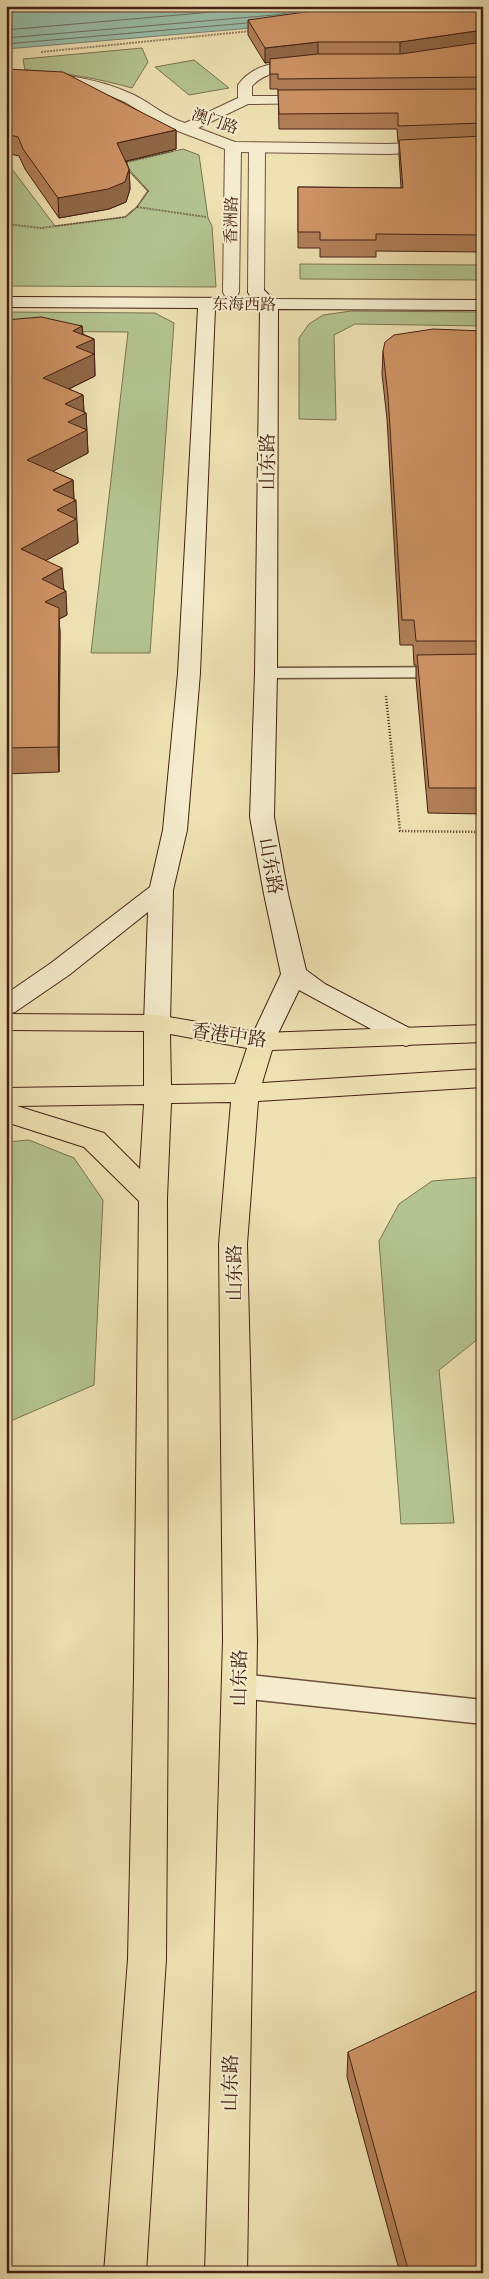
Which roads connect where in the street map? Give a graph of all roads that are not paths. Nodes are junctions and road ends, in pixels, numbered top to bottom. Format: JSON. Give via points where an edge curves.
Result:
{"nodes":[{"id":1,"x":318,"y":63,"type":"edge"},
{"id":2,"x":6,"y":77,"type":"edge"},
{"id":3,"x":245,"y":100,"type":"junction"},
{"id":4,"x":324,"y":100,"type":"edge"},
{"id":5,"x":185,"y":129,"type":"junction"},
{"id":6,"x":483,"y":145,"type":"edge"},
{"id":7,"x":232,"y":147,"type":"junction"},
{"id":8,"x":257,"y":149,"type":"junction"},
{"id":9,"x":6,"y":290,"type":"edge"},
{"id":10,"x":231,"y":292,"type":"junction"},
{"id":11,"x":483,"y":292,"type":"edge"},
{"id":12,"x":262,"y":298,"type":"junction"},
{"id":13,"x":6,"y":302,"type":"edge"},
{"id":14,"x":206,"y":303,"type":"junction"},
{"id":15,"x":483,"y":304,"type":"edge"},
{"id":16,"x":483,"y":672,"type":"edge"},
{"id":17,"x":266,"y":673,"type":"junction"},
{"id":18,"x":161,"y":890,"type":"junction"},
{"id":19,"x":294,"y":974,"type":"junction"},
{"id":20,"x":6,"y":1006,"type":"edge"},
{"id":21,"x":6,"y":1022,"type":"edge"},
{"id":22,"x":157,"y":1023,"type":"junction"},
{"id":23,"x":483,"y":1033,"type":"edge"},
{"id":24,"x":406,"y":1037,"type":"junction"},
{"id":25,"x":262,"y":1042,"type":"junction"},
{"id":26,"x":483,"y":1078,"type":"edge"},
{"id":27,"x":245,"y":1093,"type":"junction"},
{"id":28,"x":158,"y":1095,"type":"junction"},
{"id":29,"x":6,"y":1097,"type":"edge"},
{"id":30,"x":6,"y":1112,"type":"edge"},
{"id":31,"x":153,"y":1198,"type":"junction"},
{"id":32,"x":239,"y":1686,"type":"junction"},
{"id":33,"x":483,"y":1712,"type":"edge"},
{"id":34,"x":125,"y":2273,"type":"edge"},
{"id":35,"x":226,"y":2273,"type":"edge"}],
"edges":[{"from":1,"to":3,"type":"main road","via":[[266,68],[252,76],[245,85]]},
{"from":2,"to":5,"type":"main road","name":"澳门路","via":[[92,83],[130,99]]},
{"from":3,"to":4,"type":"main road"},
{"from":3,"to":5,"type":"main road"},
{"from":5,"to":7,"type":"main road","name":"澳门路"},
{"from":6,"to":8,"type":"main road","name":"澳门路"},
{"from":7,"to":8,"type":"main road","name":"澳门路"},
{"from":7,"to":10,"type":"main road","name":"香洲路"},
{"from":8,"to":12,"type":"main road","name":"香洲路"},
{"from":9,"to":10,"type":"main road","name":"东海西路"},
{"from":10,"to":12,"type":"main road","name":"东海西路"},
{"from":10,"to":14,"type":"main road"},
{"from":11,"to":12,"type":"main road","name":"东海西路"},
{"from":12,"to":14,"type":"main road","name":"东海西路"},
{"from":12,"to":15,"type":"main road","name":"东海西路"},
{"from":12,"to":17,"type":"main road","name":"山东路"},
{"from":13,"to":14,"type":"main road","name":"东海西路"},
{"from":14,"to":18,"type":"main road","via":[[189,673],[175,830]]},
{"from":16,"to":17,"type":"lane"},
{"from":17,"to":19,"type":"main road","name":"山东路","via":[[262,817]]},
{"from":18,"to":20,"type":"main road","via":[[60,969]]},
{"from":18,"to":22,"type":"main road"},
{"from":19,"to":24,"type":"main road","via":[[316,990]]},
{"from":19,"to":25,"type":"main road","name":"山东路"},
{"from":21,"to":22,"type":"main road","name":"香港中路"},
{"from":22,"to":25,"type":"main road","name":"香港中路"},
{"from":22,"to":28,"type":"main road"},
{"from":23,"to":24,"type":"main road","name":"香港中路"},
{"from":24,"to":25,"type":"main road","name":"香港中路"},
{"from":25,"to":27,"type":"main road","name":"山东路"},
{"from":26,"to":27,"type":"main road"},
{"from":27,"to":28,"type":"main road"},
{"from":27,"to":32,"type":"main road","name":"山东路","via":[[233,1244]]},
{"from":28,"to":29,"type":"main road"},
{"from":28,"to":31,"type":"main road"},
{"from":30,"to":31,"type":"main road","via":[[94,1140]]},
{"from":31,"to":34,"type":"main road","via":[[147,1960]]},
{"from":32,"to":33,"type":"lane"},
{"from":32,"to":35,"type":"main road","name":"山东路"}]}
